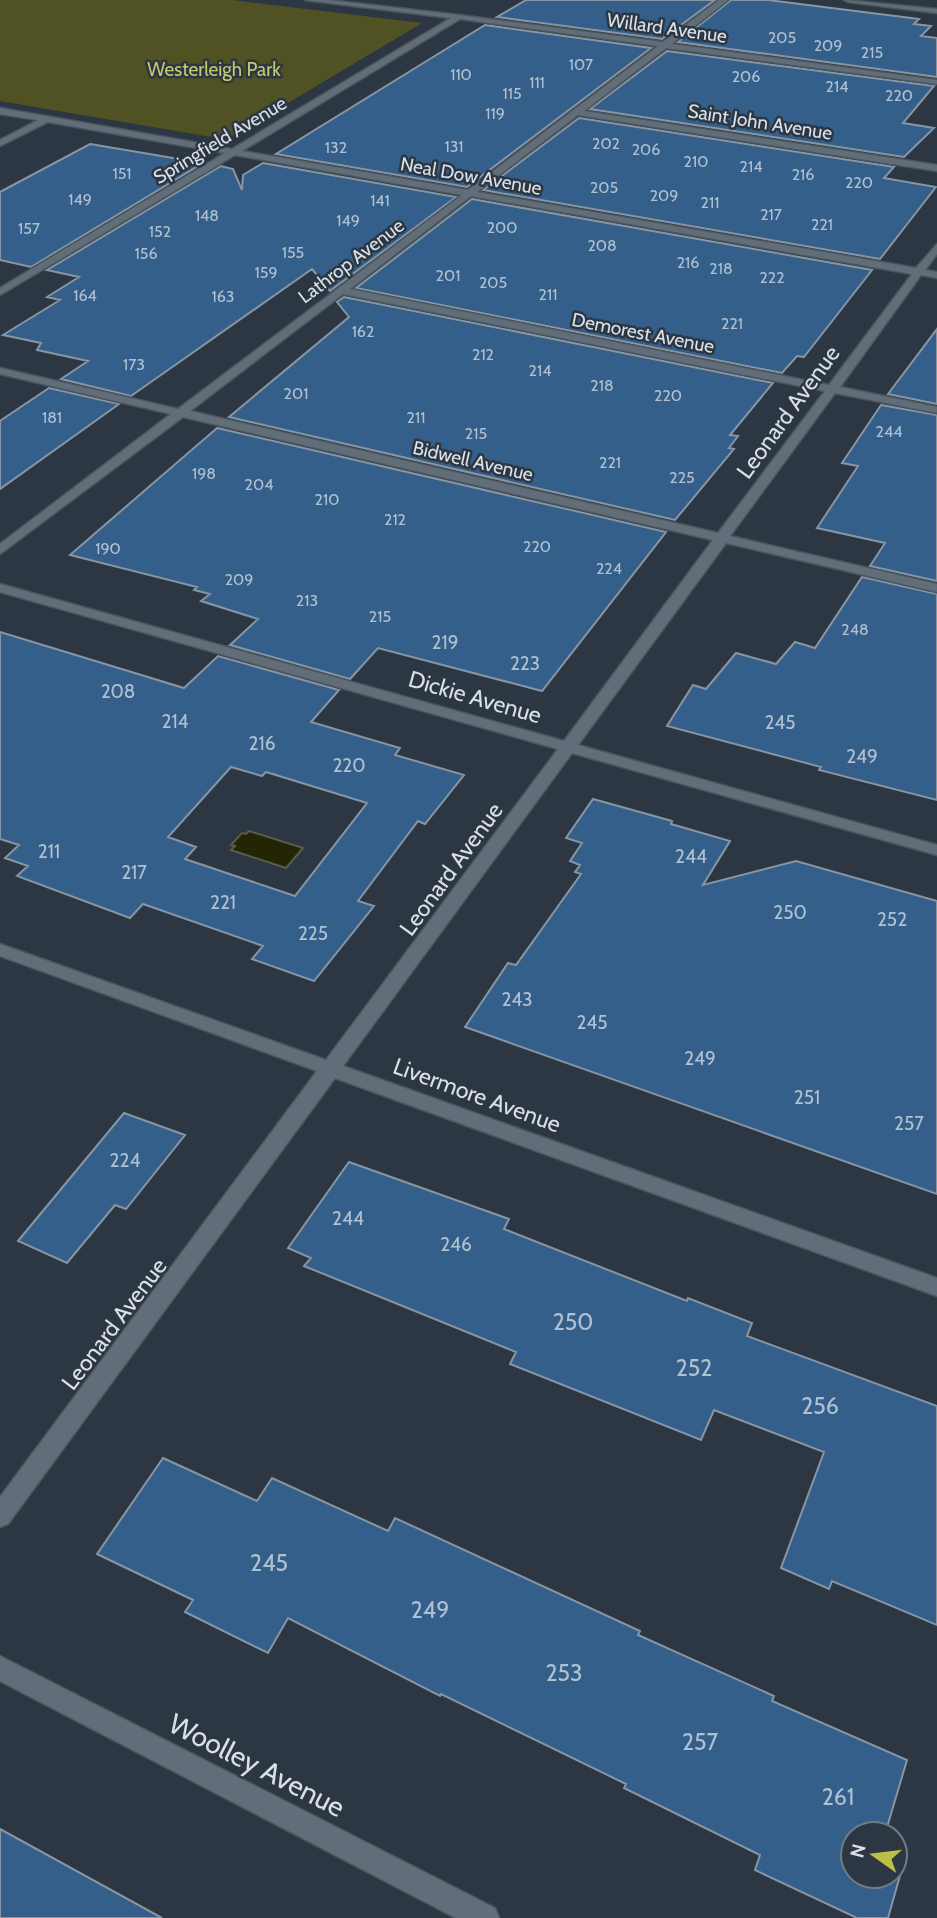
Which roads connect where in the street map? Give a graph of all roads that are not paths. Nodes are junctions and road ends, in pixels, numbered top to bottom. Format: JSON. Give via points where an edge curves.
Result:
{"nodes":[{"id":1,"x":309,"y":0,"type":"edge"},
{"id":2,"x":724,"y":0,"type":"edge"},
{"id":3,"x":848,"y":0,"type":"edge"},
{"id":4,"x":937,"y":11,"type":"edge"},
{"id":5,"x":459,"y":16,"type":"junction"},
{"id":6,"x":667,"y":44,"type":"junction"},
{"id":7,"x":937,"y":82,"type":"edge"},
{"id":8,"x":0,"y":111,"type":"edge"},
{"id":9,"x":577,"y":112,"type":"junction"},
{"id":10,"x":47,"y":119,"type":"junction"},
{"id":11,"x":0,"y":143,"type":"edge"},
{"id":12,"x":234,"y":152,"type":"junction"},
{"id":13,"x":937,"y":168,"type":"edge"},
{"id":14,"x":470,"y":193,"type":"junction"},
{"id":15,"x":937,"y":247,"type":"edge"},
{"id":16,"x":919,"y":272,"type":"junction"},
{"id":17,"x":937,"y":275,"type":"edge"},
{"id":18,"x":342,"y":291,"type":"junction"},
{"id":19,"x":0,"y":292,"type":"edge"},
{"id":20,"x":0,"y":371,"type":"edge"},
{"id":21,"x":833,"y":389,"type":"junction"},
{"id":22,"x":937,"y":410,"type":"edge"},
{"id":23,"x":181,"y":413,"type":"junction"},
{"id":24,"x":723,"y":539,"type":"junction"},
{"id":25,"x":0,"y":551,"type":"edge"},
{"id":26,"x":0,"y":588,"type":"edge"},
{"id":27,"x":937,"y":588,"type":"edge"},
{"id":28,"x":568,"y":747,"type":"junction"},
{"id":29,"x":937,"y":850,"type":"edge"},
{"id":30,"x":0,"y":950,"type":"edge"},
{"id":31,"x":332,"y":1069,"type":"junction"},
{"id":32,"x":937,"y":1287,"type":"edge"},
{"id":33,"x":0,"y":1516,"type":"edge"},
{"id":34,"x":0,"y":1668,"type":"edge"},
{"id":35,"x":485,"y":1918,"type":"edge"}],
"edges":[{"from":1,"to":5,"type":"street","name":"Willard Avenue"},
{"from":2,"to":6,"type":"street","name":"Lathrop Avenue"},
{"from":3,"to":4,"type":"street"},
{"from":5,"to":6,"type":"street","name":"Willard Avenue"},
{"from":5,"to":12,"type":"street","name":"Springfield Avenue"},
{"from":6,"to":7,"type":"street","name":"Willard Avenue"},
{"from":6,"to":9,"type":"street","name":"Lathrop Avenue"},
{"from":8,"to":10,"type":"street","name":"Neal Dow Avenue"},
{"from":9,"to":13,"type":"street","name":"Saint John Avenue"},
{"from":9,"to":14,"type":"street","name":"Lathrop Avenue"},
{"from":10,"to":11,"type":"street"},
{"from":10,"to":12,"type":"street","name":"Neal Dow Avenue"},
{"from":12,"to":14,"type":"street","name":"Neal Dow Avenue"},
{"from":12,"to":19,"type":"street","name":"Springfield Avenue"},
{"from":14,"to":16,"type":"street","name":"Neal Dow Avenue"},
{"from":14,"to":18,"type":"street","name":"Lathrop Avenue"},
{"from":15,"to":16,"type":"street","name":"Leonard Avenue"},
{"from":16,"to":17,"type":"street","name":"Neal Dow Avenue"},
{"from":16,"to":21,"type":"street","name":"Leonard Avenue"},
{"from":18,"to":21,"type":"street","name":"Demorest Avenue"},
{"from":18,"to":23,"type":"street","name":"Lathrop Avenue"},
{"from":20,"to":23,"type":"street","name":"Bidwell Avenue"},
{"from":21,"to":22,"type":"street","name":"Demorest Avenue"},
{"from":21,"to":24,"type":"street","name":"Leonard Avenue"},
{"from":23,"to":24,"type":"street","name":"Bidwell Avenue"},
{"from":23,"to":25,"type":"street","name":"Lathrop Avenue"},
{"from":24,"to":27,"type":"street","name":"Bidwell Avenue"},
{"from":24,"to":28,"type":"street","name":"Leonard Avenue"},
{"from":26,"to":28,"type":"street","name":"Dickie Avenue"},
{"from":28,"to":29,"type":"street","name":"Dickie Avenue"},
{"from":28,"to":31,"type":"street","name":"Leonard Avenue"},
{"from":30,"to":31,"type":"street","name":"Livermore Avenue"},
{"from":31,"to":32,"type":"street","name":"Livermore Avenue"},
{"from":31,"to":33,"type":"street","name":"Leonard Avenue"},
{"from":34,"to":35,"type":"street","name":"Woolley Avenue"}]}
